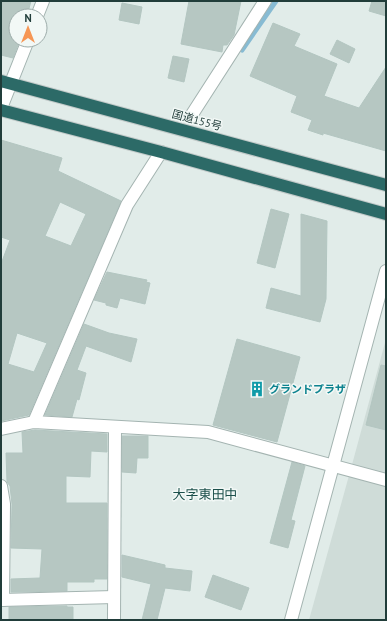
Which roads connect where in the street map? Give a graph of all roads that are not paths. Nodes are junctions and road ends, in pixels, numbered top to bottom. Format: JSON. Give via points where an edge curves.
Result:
{"nodes":[{"id":1,"x":265,"y":1,"type":"edge"},
{"id":2,"x":24,"y":48,"type":"edge"},
{"id":3,"x":6,"y":82,"type":"edge"},
{"id":4,"x":1,"y":109,"type":"edge"},
{"id":5,"x":190,"y":116,"type":"dead end"},
{"id":6,"x":161,"y":152,"type":"junction"},
{"id":7,"x":386,"y":185,"type":"edge"},
{"id":8,"x":386,"y":214,"type":"edge"},
{"id":9,"x":386,"y":271,"type":"edge"},
{"id":10,"x":34,"y":422,"type":"junction"},
{"id":11,"x":115,"y":428,"type":"junction"},
{"id":12,"x":1,"y":429,"type":"edge"},
{"id":13,"x":334,"y":465,"type":"junction"},
{"id":14,"x":386,"y":480,"type":"edge"},
{"id":15,"x":1,"y":486,"type":"edge"},
{"id":16,"x":114,"y":597,"type":"junction"},
{"id":17,"x":2,"y":600,"type":"edge"},
{"id":18,"x":114,"y":620,"type":"edge"},
{"id":19,"x":292,"y":620,"type":"edge"}],
"edges":[{"from":1,"to":5,"type":"street"},
{"from":2,"to":3,"type":"street"},
{"from":3,"to":4,"type":"street"},
{"from":3,"to":7,"type":"highway","name":"国道155号"},
{"from":4,"to":6,"type":"highway"},
{"from":6,"to":8,"type":"highway"},
{"from":6,"to":10,"type":"street","via":[[127,205]]},
{"from":9,"to":13,"type":"street"},
{"from":10,"to":11,"type":"street"},
{"from":10,"to":12,"type":"street"},
{"from":11,"to":13,"type":"street","via":[[208,432]]},
{"from":11,"to":16,"type":"street"},
{"from":13,"to":14,"type":"street"},
{"from":13,"to":19,"type":"street"},
{"from":15,"to":17,"type":"street","via":[[4,504]]},
{"from":16,"to":17,"type":"street"},
{"from":16,"to":18,"type":"street"}]}
